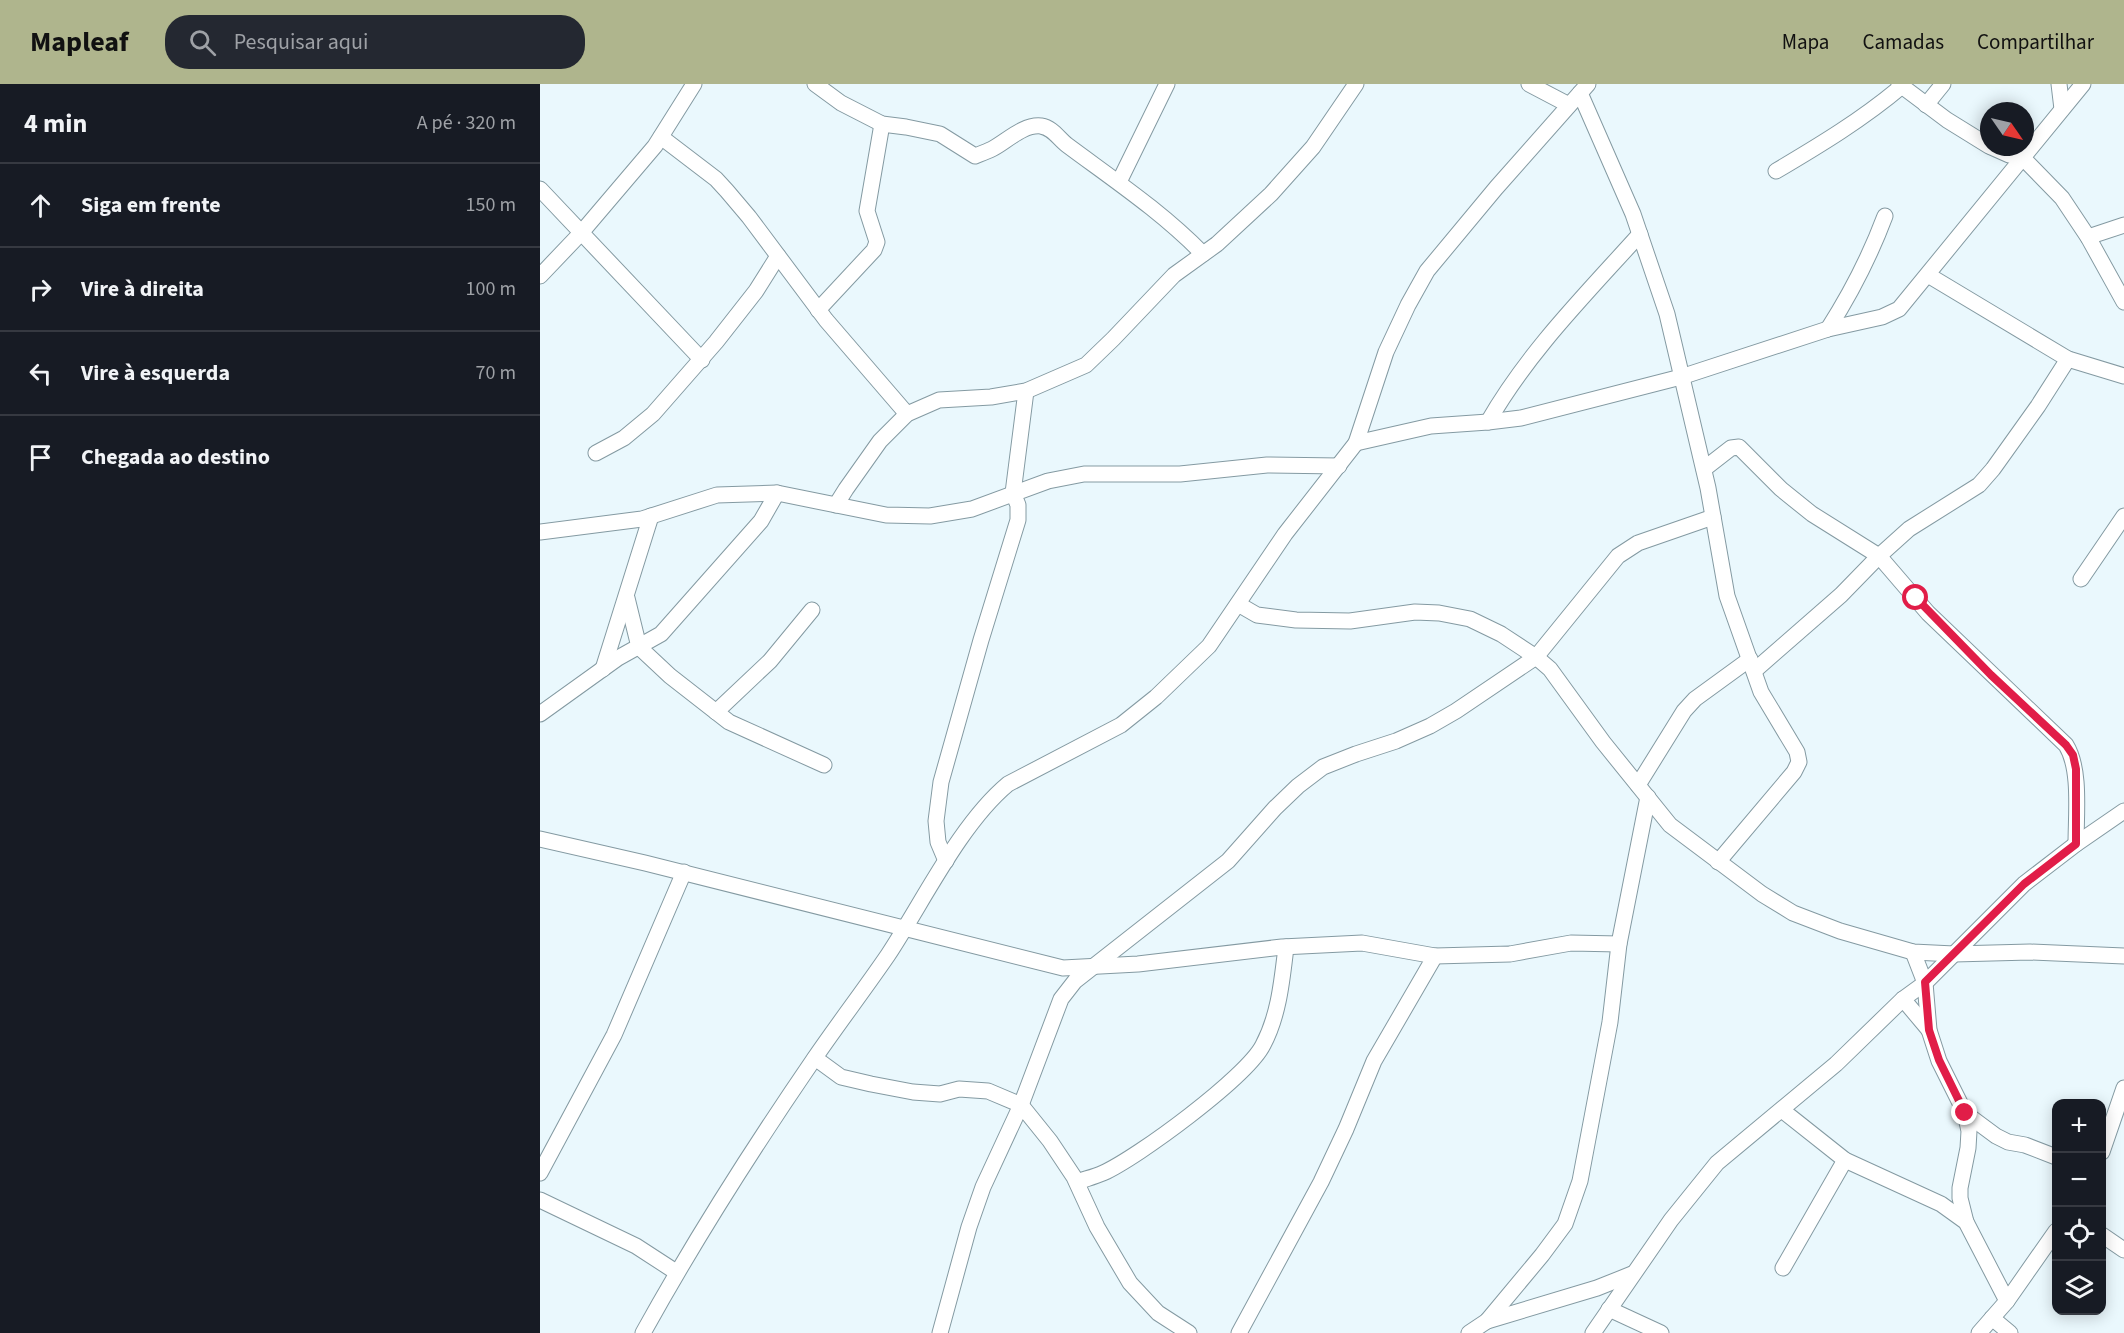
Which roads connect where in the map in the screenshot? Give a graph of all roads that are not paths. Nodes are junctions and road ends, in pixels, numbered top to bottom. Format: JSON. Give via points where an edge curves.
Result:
{"nodes":[{"id":1,"x":693,"y":84,"type":"edge"},
{"id":2,"x":815,"y":84,"type":"edge"},
{"id":3,"x":1167,"y":84,"type":"edge"},
{"id":4,"x":1356,"y":84,"type":"edge"},
{"id":5,"x":1529,"y":84,"type":"edge"},
{"id":6,"x":1943,"y":84,"type":"edge"},
{"id":7,"x":2059,"y":84,"type":"edge"},
{"id":8,"x":2083,"y":84,"type":"edge"},
{"id":9,"x":1900,"y":85,"type":"edge"},
{"id":10,"x":1584,"y":88,"type":"edge"},
{"id":11,"x":1569,"y":105,"type":"junction"},
{"id":12,"x":1926,"y":105,"type":"junction"},
{"id":13,"x":2062,"y":110,"type":"junction"},
{"id":14,"x":882,"y":124,"type":"junction"},
{"id":15,"x":662,"y":137,"type":"junction"},
{"id":16,"x":1980,"y":140,"type":"edge"},
{"id":17,"x":2012,"y":156,"type":"edge"},
{"id":18,"x":2022,"y":159,"type":"junction"},
{"id":19,"x":1776,"y":171,"type":"dead end"},
{"id":20,"x":1119,"y":182,"type":"junction"},
{"id":21,"x":540,"y":189,"type":"edge"},
{"id":22,"x":1885,"y":216,"type":"dead end"},
{"id":23,"x":2124,"y":225,"type":"edge"},
{"id":24,"x":581,"y":233,"type":"junction"},
{"id":25,"x":1640,"y":234,"type":"junction"},
{"id":26,"x":2088,"y":237,"type":"junction"},
{"id":27,"x":1203,"y":254,"type":"junction"},
{"id":28,"x":778,"y":256,"type":"junction"},
{"id":29,"x":1928,"y":275,"type":"junction"},
{"id":30,"x":540,"y":276,"type":"edge"},
{"id":31,"x":2124,"y":302,"type":"edge"},
{"id":32,"x":818,"y":310,"type":"junction"},
{"id":33,"x":1828,"y":329,"type":"junction"},
{"id":34,"x":2068,"y":359,"type":"junction"},
{"id":35,"x":702,"y":360,"type":"junction"},
{"id":36,"x":2124,"y":376,"type":"edge"},
{"id":37,"x":1681,"y":377,"type":"junction"},
{"id":38,"x":1026,"y":391,"type":"junction"},
{"id":39,"x":907,"y":414,"type":"junction"},
{"id":40,"x":1488,"y":423,"type":"junction"},
{"id":41,"x":1356,"y":443,"type":"junction"},
{"id":42,"x":596,"y":453,"type":"dead end"},
{"id":43,"x":1339,"y":466,"type":"junction"},
{"id":44,"x":1704,"y":469,"type":"junction"},
{"id":45,"x":777,"y":493,"type":"junction"},
{"id":46,"x":1013,"y":493,"type":"junction"},
{"id":47,"x":836,"y":505,"type":"junction"},
{"id":48,"x":651,"y":516,"type":"junction"},
{"id":49,"x":2124,"y":516,"type":"edge"},
{"id":50,"x":1713,"y":517,"type":"junction"},
{"id":51,"x":540,"y":532,"type":"edge"},
{"id":52,"x":1879,"y":556,"type":"junction"},
{"id":53,"x":2081,"y":579,"type":"dead end"},
{"id":54,"x":627,"y":598,"type":"junction"},
{"id":55,"x":1238,"y":604,"type":"junction"},
{"id":56,"x":812,"y":610,"type":"dead end"},
{"id":57,"x":639,"y":646,"type":"junction"},
{"id":58,"x":1536,"y":657,"type":"junction"},
{"id":59,"x":1752,"y":665,"type":"junction"},
{"id":60,"x":603,"y":669,"type":"junction"},
{"id":61,"x":716,"y":712,"type":"junction"},
{"id":62,"x":540,"y":714,"type":"edge"},
{"id":63,"x":824,"y":765,"type":"dead end"},
{"id":64,"x":1638,"y":785,"type":"junction"},
{"id":65,"x":1648,"y":797,"type":"junction"},
{"id":66,"x":2124,"y":811,"type":"edge"},
{"id":67,"x":540,"y":838,"type":"edge"},
{"id":68,"x":2076,"y":844,"type":"junction"},
{"id":69,"x":946,"y":861,"type":"junction"},
{"id":70,"x":1718,"y":862,"type":"junction"},
{"id":71,"x":684,"y":872,"type":"junction"},
{"id":72,"x":905,"y":928,"type":"junction"},
{"id":73,"x":1619,"y":944,"type":"junction"},
{"id":74,"x":1286,"y":947,"type":"junction"},
{"id":75,"x":1913,"y":952,"type":"junction"},
{"id":76,"x":1954,"y":954,"type":"junction"},
{"id":77,"x":1435,"y":956,"type":"junction"},
{"id":78,"x":2124,"y":956,"type":"edge"},
{"id":79,"x":1092,"y":968,"type":"junction"},
{"id":80,"x":1925,"y":982,"type":"junction"},
{"id":81,"x":1904,"y":999,"type":"junction"},
{"id":82,"x":1929,"y":1030,"type":"junction"},
{"id":83,"x":815,"y":1058,"type":"junction"},
{"id":84,"x":2124,"y":1088,"type":"edge"},
{"id":85,"x":1021,"y":1105,"type":"junction"},
{"id":86,"x":1782,"y":1110,"type":"junction"},
{"id":87,"x":1965,"y":1113,"type":"junction"},
{"id":88,"x":2106,"y":1140,"type":"edge"},
{"id":89,"x":2052,"y":1155,"type":"edge"},
{"id":90,"x":1845,"y":1160,"type":"junction"},
{"id":91,"x":540,"y":1173,"type":"edge"},
{"id":92,"x":1077,"y":1182,"type":"junction"},
{"id":93,"x":540,"y":1200,"type":"edge"},
{"id":94,"x":1966,"y":1222,"type":"junction"},
{"id":95,"x":2052,"y":1237,"type":"edge"},
{"id":96,"x":2106,"y":1238,"type":"edge"},
{"id":97,"x":2124,"y":1250,"type":"edge"},
{"id":98,"x":1783,"y":1268,"type":"dead end"},
{"id":99,"x":676,"y":1272,"type":"junction"},
{"id":100,"x":1632,"y":1274,"type":"junction"},
{"id":101,"x":1521,"y":1282,"type":"junction"},
{"id":102,"x":1597,"y":1288,"type":"junction"},
{"id":103,"x":2007,"y":1301,"type":"junction"},
{"id":104,"x":1611,"y":1305,"type":"junction"},
{"id":105,"x":1533,"y":1307,"type":"junction"},
{"id":106,"x":1992,"y":1318,"type":"junction"},
{"id":107,"x":1487,"y":1321,"type":"junction"},
{"id":108,"x":643,"y":1333,"type":"edge"},
{"id":109,"x":940,"y":1333,"type":"edge"},
{"id":110,"x":1189,"y":1333,"type":"edge"},
{"id":111,"x":1239,"y":1333,"type":"edge"},
{"id":112,"x":1469,"y":1333,"type":"edge"},
{"id":113,"x":1593,"y":1333,"type":"edge"},
{"id":114,"x":1661,"y":1333,"type":"edge"},
{"id":115,"x":1979,"y":1333,"type":"edge"},
{"id":116,"x":2010,"y":1333,"type":"edge"}],
"edges":[{"from":1,"to":15,"type":"street"},
{"from":2,"to":14,"type":"street","via":[[841,104]]},
{"from":3,"to":20,"type":"street"},
{"from":4,"to":27,"type":"street","via":[[1306,155],[1271,194]]},
{"from":5,"to":11,"type":"street"},
{"from":6,"to":12,"type":"street"},
{"from":7,"to":13,"type":"street"},
{"from":8,"to":13,"type":"street"},
{"from":9,"to":12,"type":"street"},
{"from":9,"to":19,"type":"street","via":[[1877,107]]},
{"from":10,"to":11,"type":"street"},
{"from":10,"to":25,"type":"street"},
{"from":11,"to":41,"type":"street","via":[[1427,271],[1386,352]]},
{"from":12,"to":16,"type":"street"},
{"from":13,"to":18,"type":"street"},
{"from":14,"to":20,"type":"street","via":[[940,134],[975,156],[1029,128],[1041,126]]},
{"from":14,"to":32,"type":"street","via":[[867,211],[877,243],[862,265]]},
{"from":15,"to":24,"type":"street"},
{"from":15,"to":28,"type":"street","via":[[716,179]]},
{"from":17,"to":18,"type":"street"},
{"from":18,"to":26,"type":"street","via":[[2062,198]]},
{"from":18,"to":29,"type":"street"},
{"from":20,"to":27,"type":"street"},
{"from":21,"to":24,"type":"street"},
{"from":22,"to":33,"type":"street","via":[[1855,285]]},
{"from":23,"to":26,"type":"street"},
{"from":24,"to":30,"type":"street"},
{"from":24,"to":35,"type":"street"},
{"from":25,"to":37,"type":"street","via":[[1667,314]]},
{"from":25,"to":40,"type":"street","via":[[1531,358]]},
{"from":26,"to":31,"type":"street"},
{"from":27,"to":38,"type":"street","via":[[1174,275],[1086,365]]},
{"from":28,"to":32,"type":"street"},
{"from":28,"to":35,"type":"street"},
{"from":29,"to":33,"type":"street","via":[[1899,309],[1882,317]]},
{"from":29,"to":34,"type":"street"},
{"from":32,"to":39,"type":"street"},
{"from":33,"to":37,"type":"street"},
{"from":34,"to":36,"type":"street"},
{"from":34,"to":52,"type":"street","via":[[1980,485],[1908,529]]},
{"from":35,"to":42,"type":"street","via":[[653,414],[624,438]]},
{"from":37,"to":40,"type":"street"},
{"from":37,"to":44,"type":"street"},
{"from":38,"to":39,"type":"street","via":[[939,400]]},
{"from":38,"to":46,"type":"street"},
{"from":39,"to":47,"type":"street","via":[[880,441]]},
{"from":40,"to":41,"type":"street","via":[[1431,426]]},
{"from":41,"to":43,"type":"street"},
{"from":43,"to":46,"type":"street","via":[[1267,465],[1180,474],[1084,474]]},
{"from":43,"to":55,"type":"street","via":[[1285,534]]},
{"from":44,"to":50,"type":"street"},
{"from":44,"to":52,"type":"street","via":[[1731,448],[1739,447],[1812,514]]},
{"from":45,"to":47,"type":"street"},
{"from":45,"to":48,"type":"street","via":[[717,495]]},
{"from":45,"to":57,"type":"street","via":[[761,520],[709,581],[661,634]]},
{"from":46,"to":47,"type":"street","via":[[972,509],[930,516],[886,515]]},
{"from":46,"to":69,"type":"street","via":[[1018,520],[941,782],[936,821],[938,842]]},
{"from":48,"to":51,"type":"street"},
{"from":48,"to":54,"type":"street"},
{"from":49,"to":53,"type":"street"},
{"from":50,"to":58,"type":"street","via":[[1638,543],[1618,556]]},
{"from":50,"to":59,"type":"street","via":[[1727,596]]},
{"from":52,"to":59,"type":"street","via":[[1840,594]]},
{"from":52,"to":68,"type":"street","via":[[1928,613],[2073,755]]},
{"from":54,"to":57,"type":"street"},
{"from":54,"to":60,"type":"street"},
{"from":55,"to":58,"type":"street","via":[[1257,615],[1296,620],[1350,621],[1415,612],[1439,613],[1470,619]]},
{"from":55,"to":69,"type":"street","via":[[1209,646],[1121,725],[994,795]]},
{"from":56,"to":61,"type":"street","via":[[770,661]]},
{"from":57,"to":60,"type":"street"},
{"from":57,"to":61,"type":"street"},
{"from":58,"to":64,"type":"street","via":[[1566,689]]},
{"from":58,"to":79,"type":"street","via":[[1430,726],[1323,767],[1275,808],[1228,861]]},
{"from":59,"to":64,"type":"street","via":[[1695,699]]},
{"from":59,"to":70,"type":"street","via":[[1761,692],[1797,752],[1799,762]]},
{"from":60,"to":62,"type":"street"},
{"from":61,"to":63,"type":"street","via":[[729,722]]},
{"from":64,"to":65,"type":"street"},
{"from":65,"to":70,"type":"street","via":[[1670,825]]},
{"from":65,"to":73,"type":"street"},
{"from":66,"to":68,"type":"street"},
{"from":67,"to":71,"type":"street"},
{"from":68,"to":76,"type":"street","via":[[2024,884]]},
{"from":69,"to":72,"type":"street"},
{"from":70,"to":75,"type":"street","via":[[1793,913]]},
{"from":71,"to":72,"type":"street"},
{"from":71,"to":91,"type":"street","via":[[614,1035]]},
{"from":72,"to":79,"type":"street","via":[[1063,968]]},
{"from":72,"to":83,"type":"street"},
{"from":73,"to":77,"type":"street","via":[[1572,943],[1510,954]]},
{"from":73,"to":101,"type":"street","via":[[1610,1022],[1580,1182],[1565,1224]]},
{"from":74,"to":77,"type":"street","via":[[1362,943]]},
{"from":74,"to":79,"type":"street"},
{"from":74,"to":92,"type":"street","via":[[1270,1030],[1262,1048],[1248,1064],[1218,1093],[1149,1144],[1104,1173]]},
{"from":75,"to":76,"type":"street"},
{"from":75,"to":80,"type":"street"},
{"from":76,"to":78,"type":"street"},
{"from":76,"to":80,"type":"street"},
{"from":77,"to":111,"type":"street","via":[[1374,1061],[1321,1182]]},
{"from":79,"to":85,"type":"street","via":[[1061,999]]},
{"from":80,"to":81,"type":"street"},
{"from":80,"to":82,"type":"street"},
{"from":81,"to":82,"type":"street"},
{"from":81,"to":86,"type":"street"},
{"from":82,"to":87,"type":"street"},
{"from":83,"to":85,"type":"street","via":[[841,1077],[861,1082],[940,1094],[959,1089],[988,1091]]},
{"from":83,"to":99,"type":"street"},
{"from":84,"to":88,"type":"street"},
{"from":85,"to":92,"type":"street"},
{"from":85,"to":109,"type":"street","via":[[983,1187]]},
{"from":86,"to":90,"type":"street"},
{"from":86,"to":100,"type":"street","via":[[1717,1163]]},
{"from":87,"to":89,"type":"street","via":[[2008,1142]]},
{"from":87,"to":94,"type":"street","via":[[1968,1148],[1960,1198]]},
{"from":90,"to":94,"type":"street","via":[[1931,1199]]},
{"from":90,"to":98,"type":"street"},
{"from":92,"to":110,"type":"street","via":[[1097,1227],[1130,1283],[1158,1313]]},
{"from":93,"to":99,"type":"street","via":[[636,1246]]},
{"from":94,"to":103,"type":"street"},
{"from":95,"to":103,"type":"street"},
{"from":96,"to":97,"type":"street"},
{"from":99,"to":108,"type":"street"},
{"from":100,"to":102,"type":"street"},
{"from":100,"to":104,"type":"street"},
{"from":101,"to":105,"type":"street"},
{"from":101,"to":107,"type":"street"},
{"from":102,"to":104,"type":"street"},
{"from":102,"to":105,"type":"street"},
{"from":103,"to":106,"type":"street"},
{"from":104,"to":113,"type":"street"},
{"from":104,"to":114,"type":"street"},
{"from":105,"to":107,"type":"street"},
{"from":106,"to":115,"type":"street"},
{"from":106,"to":116,"type":"street"},
{"from":107,"to":112,"type":"street"}]}
